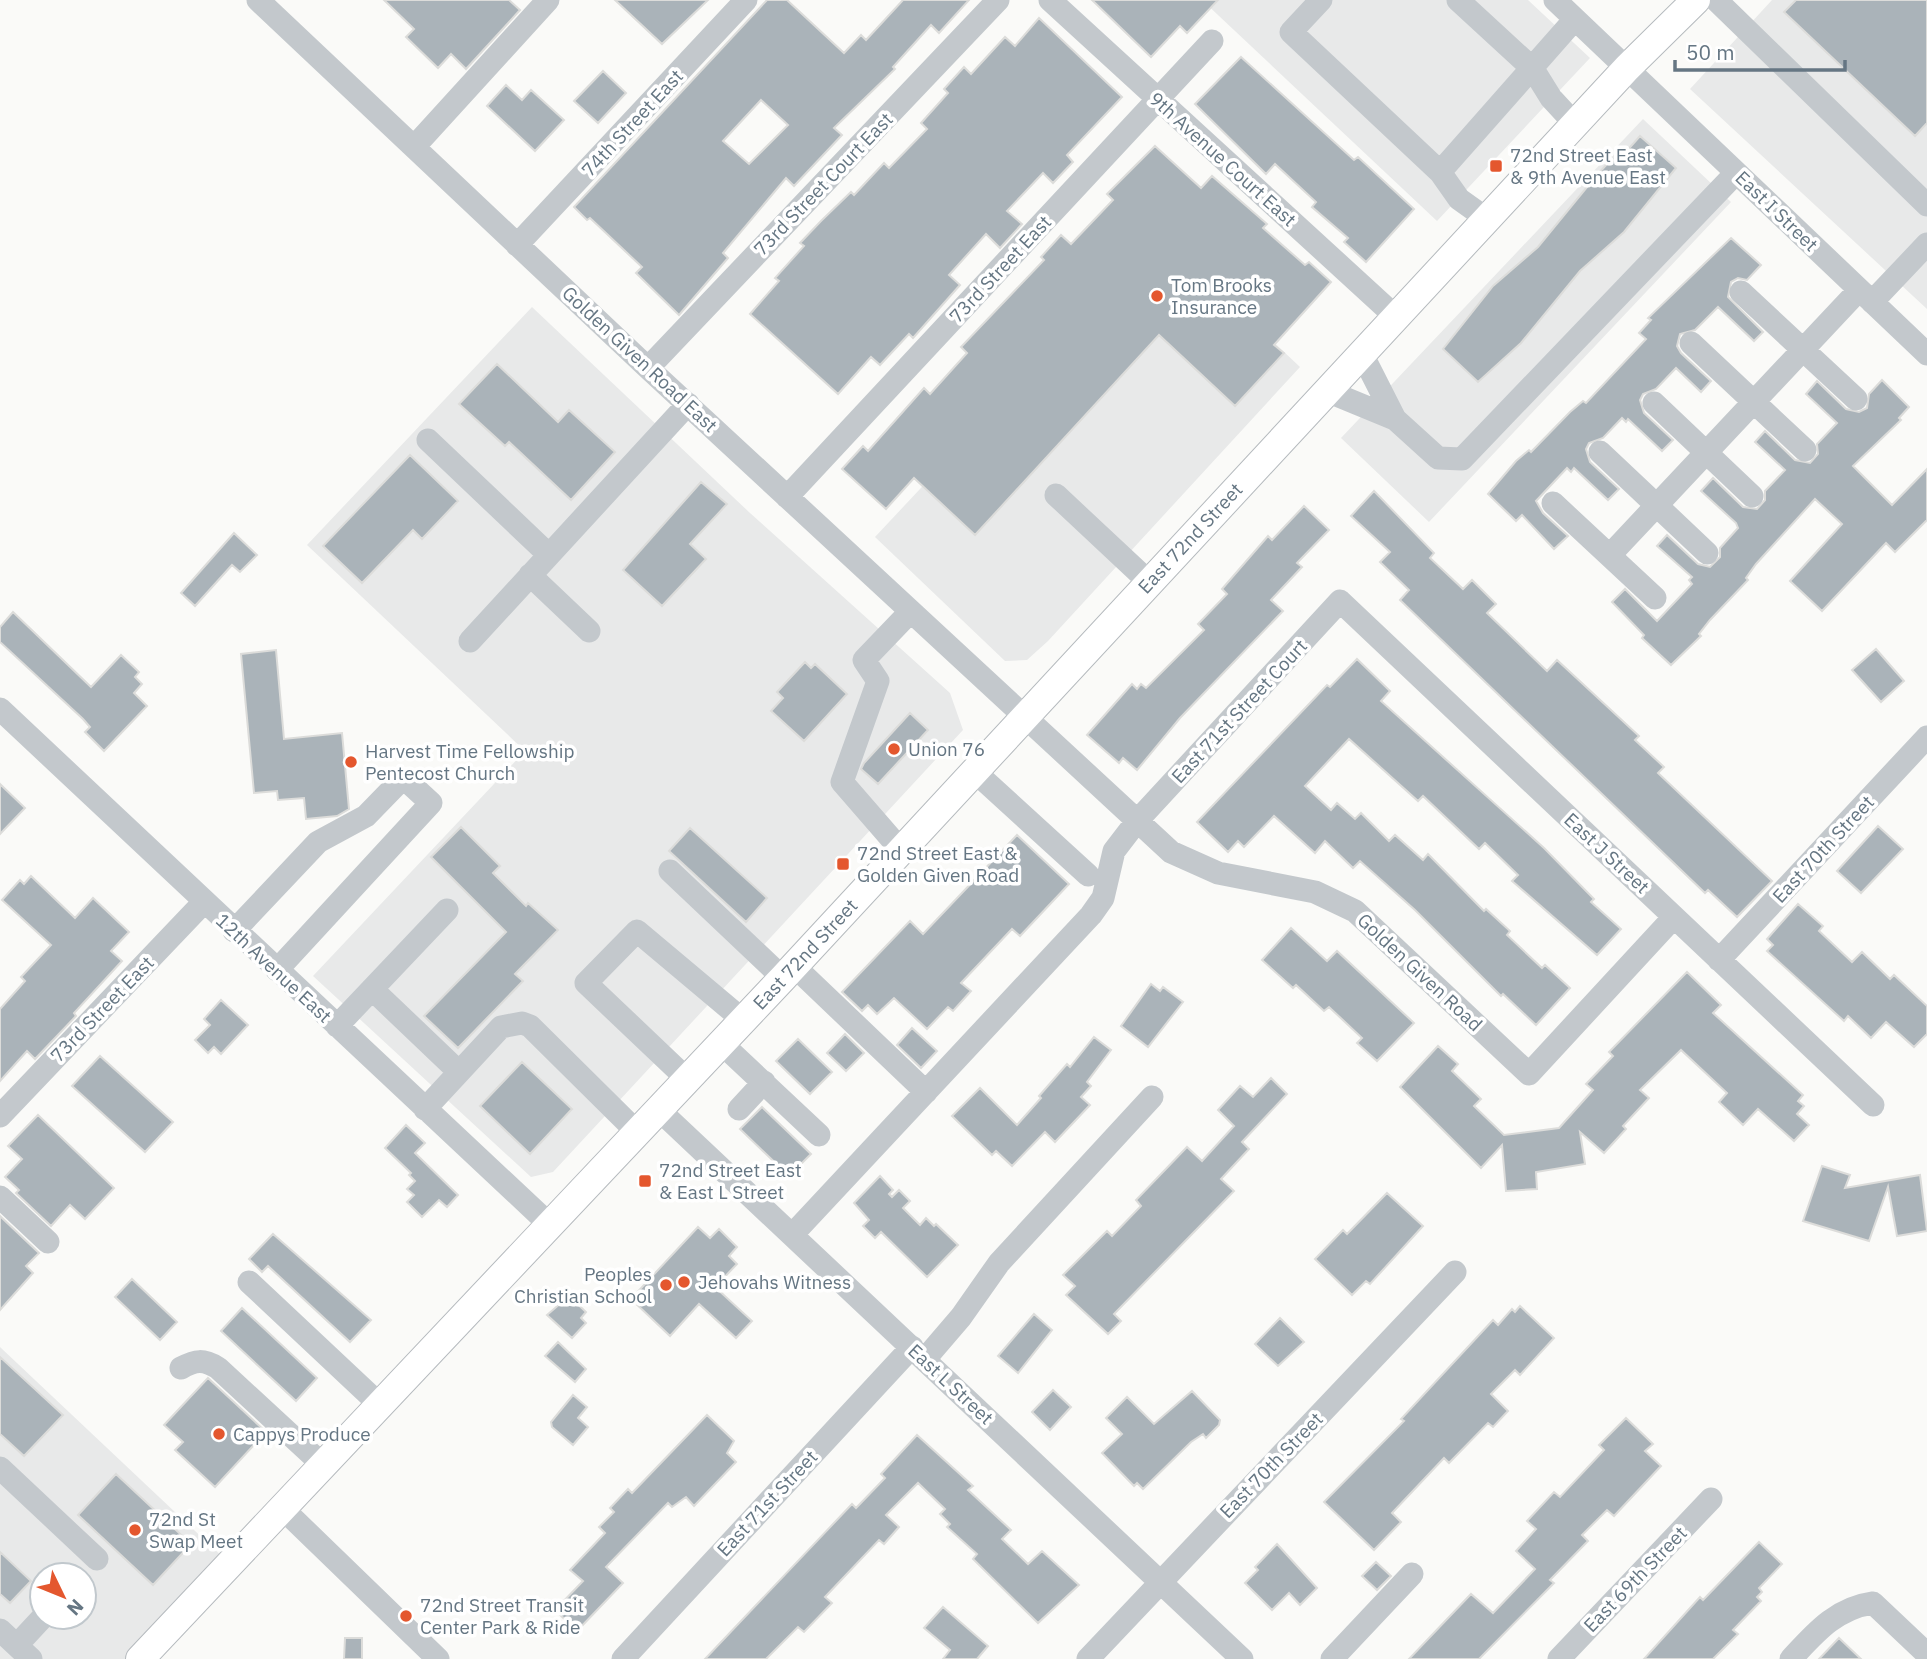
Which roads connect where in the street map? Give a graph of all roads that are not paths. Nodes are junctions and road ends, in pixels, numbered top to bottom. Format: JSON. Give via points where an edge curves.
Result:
{"nodes":[{"id":1,"x":258,"y":0,"type":"edge"},
{"id":2,"x":548,"y":0,"type":"edge"},
{"id":3,"x":746,"y":0,"type":"edge"},
{"id":4,"x":998,"y":0,"type":"edge"},
{"id":5,"x":1051,"y":0,"type":"edge"},
{"id":6,"x":1321,"y":0,"type":"edge"},
{"id":7,"x":1458,"y":0,"type":"edge"},
{"id":8,"x":1555,"y":0,"type":"edge"},
{"id":9,"x":1696,"y":0,"type":"edge"},
{"id":10,"x":1716,"y":0,"type":"edge"},
{"id":11,"x":1575,"y":19,"type":"junction"},
{"id":12,"x":1212,"y":41,"type":"dead end"},
{"id":13,"x":1627,"y":68,"type":"junction"},
{"id":14,"x":1533,"y":69,"type":"junction"},
{"id":15,"x":1158,"y":100,"type":"junction"},
{"id":16,"x":1575,"y":124,"type":"junction"},
{"id":17,"x":414,"y":147,"type":"junction"},
{"id":18,"x":1440,"y":172,"type":"junction"},
{"id":19,"x":1737,"y":173,"type":"junction"},
{"id":20,"x":1927,"y":205,"type":"edge"},
{"id":21,"x":1487,"y":219,"type":"junction"},
{"id":22,"x":1927,"y":244,"type":"edge"},
{"id":23,"x":517,"y":245,"type":"junction"},
{"id":24,"x":1741,"y":292,"type":"dead end"},
{"id":25,"x":1866,"y":296,"type":"junction"},
{"id":26,"x":1396,"y":317,"type":"junction"},
{"id":27,"x":1691,"y":343,"type":"dead end"},
{"id":28,"x":1803,"y":350,"type":"junction"},
{"id":29,"x":1362,"y":354,"type":"junction"},
{"id":30,"x":1927,"y":354,"type":"edge"},
{"id":31,"x":648,"y":368,"type":"junction"},
{"id":32,"x":1327,"y":391,"type":"junction"},
{"id":33,"x":1856,"y":399,"type":"dead end"},
{"id":34,"x":1753,"y":402,"type":"junction"},
{"id":35,"x":1654,"y":403,"type":"dead end"},
{"id":36,"x":688,"y":404,"type":"junction"},
{"id":37,"x":1395,"y":419,"type":"junction"},
{"id":38,"x":428,"y":440,"type":"dead end"},
{"id":39,"x":1805,"y":450,"type":"dead end"},
{"id":40,"x":1600,"y":452,"type":"dead end"},
{"id":41,"x":1706,"y":453,"type":"junction"},
{"id":42,"x":1056,"y":495,"type":"dead end"},
{"id":43,"x":1752,"y":496,"type":"dead end"},
{"id":44,"x":787,"y":497,"type":"junction"},
{"id":45,"x":1553,"y":503,"type":"dead end"},
{"id":46,"x":1656,"y":506,"type":"junction"},
{"id":47,"x":1707,"y":553,"type":"dead end"},
{"id":48,"x":549,"y":555,"type":"junction"},
{"id":49,"x":1610,"y":555,"type":"junction"},
{"id":50,"x":530,"y":575,"type":"junction"},
{"id":51,"x":1149,"y":582,"type":"junction"},
{"id":52,"x":1655,"y":598,"type":"dead end"},
{"id":53,"x":1340,"y":601,"type":"joint"},
{"id":54,"x":911,"y":612,"type":"junction"},
{"id":55,"x":589,"y":631,"type":"dead end"},
{"id":56,"x":470,"y":641,"type":"dead end"},
{"id":57,"x":0,"y":709,"type":"edge"},
{"id":58,"x":1023,"y":717,"type":"junction"},
{"id":59,"x":1927,"y":737,"type":"edge"},
{"id":60,"x":974,"y":771,"type":"junction"},
{"id":61,"x":1137,"y":821,"type":"junction"},
{"id":62,"x":901,"y":850,"type":"junction"},
{"id":63,"x":670,"y":871,"type":"dead end"},
{"id":64,"x":1088,"y":875,"type":"dead end"},
{"id":65,"x":204,"y":902,"type":"junction"},
{"id":66,"x":447,"y":910,"type":"dead end"},
{"id":67,"x":1674,"y":917,"type":"junction"},
{"id":68,"x":234,"y":931,"type":"junction"},
{"id":69,"x":1719,"y":960,"type":"junction"},
{"id":70,"x":276,"y":970,"type":"junction"},
{"id":71,"x":789,"y":972,"type":"junction"},
{"id":72,"x":372,"y":989,"type":"junction"},
{"id":73,"x":743,"y":1020,"type":"junction"},
{"id":74,"x":337,"y":1026,"type":"junction"},
{"id":75,"x":721,"y":1043,"type":"junction"},
{"id":76,"x":459,"y":1072,"type":"junction"},
{"id":77,"x":687,"y":1079,"type":"junction"},
{"id":78,"x":764,"y":1082,"type":"junction"},
{"id":79,"x":926,"y":1092,"type":"junction"},
{"id":80,"x":1152,"y":1097,"type":"dead end"},
{"id":81,"x":1873,"y":1105,"type":"dead end"},
{"id":82,"x":425,"y":1109,"type":"junction"},
{"id":83,"x":658,"y":1109,"type":"junction"},
{"id":84,"x":739,"y":1109,"type":"dead end"},
{"id":85,"x":0,"y":1116,"type":"edge"},
{"id":86,"x":637,"y":1132,"type":"junction"},
{"id":87,"x":820,"y":1135,"type":"dead end"},
{"id":88,"x":0,"y":1197,"type":"edge"},
{"id":89,"x":550,"y":1225,"type":"junction"},
{"id":90,"x":792,"y":1235,"type":"junction"},
{"id":91,"x":48,"y":1242,"type":"dead end"},
{"id":92,"x":1455,"y":1272,"type":"dead end"},
{"id":93,"x":249,"y":1282,"type":"dead end"},
{"id":94,"x":918,"y":1353,"type":"junction"},
{"id":95,"x":181,"y":1368,"type":"dead end"},
{"id":96,"x":379,"y":1404,"type":"junction"},
{"id":97,"x":322,"y":1464,"type":"junction"},
{"id":98,"x":0,"y":1468,"type":"edge"},
{"id":99,"x":1711,"y":1499,"type":"dead end"},
{"id":100,"x":281,"y":1507,"type":"junction"},
{"id":101,"x":97,"y":1559,"type":"dead end"},
{"id":102,"x":1412,"y":1574,"type":"dead end"},
{"id":103,"x":1160,"y":1581,"type":"junction"},
{"id":104,"x":30,"y":1631,"type":"edge"},
{"id":105,"x":16,"y":1645,"type":"edge"},
{"id":106,"x":1927,"y":1654,"type":"edge"},
{"id":107,"x":140,"y":1659,"type":"edge"},
{"id":108,"x":438,"y":1659,"type":"edge"},
{"id":109,"x":623,"y":1659,"type":"edge"},
{"id":110,"x":1088,"y":1659,"type":"edge"},
{"id":111,"x":1242,"y":1659,"type":"edge"},
{"id":112,"x":1332,"y":1659,"type":"edge"},
{"id":113,"x":1559,"y":1659,"type":"edge"},
{"id":114,"x":1791,"y":1659,"type":"edge"}],
"edges":[{"from":1,"to":17,"type":"street","name":"Golden Given Road East"},
{"from":2,"to":17,"type":"street"},
{"from":3,"to":23,"type":"street","name":"74th Street East"},
{"from":4,"to":31,"type":"street","name":"73rd Street Court East"},
{"from":5,"to":15,"type":"street","name":"9th Avenue Court East"},
{"from":6,"to":18,"type":"street","via":[[1291,32]]},
{"from":7,"to":14,"type":"street"},
{"from":8,"to":11,"type":"street","name":"East I Street"},
{"from":9,"to":13,"type":"main road","name":"East 72nd Street"},
{"from":10,"to":20,"type":"street"},
{"from":11,"to":13,"type":"street","name":"East I Street"},
{"from":11,"to":14,"type":"street"},
{"from":12,"to":15,"type":"street","name":"73rd Street East"},
{"from":13,"to":16,"type":"main road","name":"East 72nd Street"},
{"from":13,"to":19,"type":"street","name":"East I Street"},
{"from":14,"to":16,"type":"street"},
{"from":14,"to":18,"type":"street"},
{"from":15,"to":26,"type":"street","name":"9th Avenue Court East"},
{"from":15,"to":44,"type":"street","name":"73rd Street East"},
{"from":16,"to":21,"type":"main road","name":"East 72nd Street"},
{"from":17,"to":23,"type":"street","name":"Golden Given Road East"},
{"from":18,"to":21,"type":"street","via":[[1459,199]]},
{"from":19,"to":25,"type":"street","name":"East I Street"},
{"from":19,"to":37,"type":"street","via":[[1462,458],[1438,458]]},
{"from":21,"to":26,"type":"main road","name":"East 72nd Street"},
{"from":22,"to":25,"type":"street"},
{"from":23,"to":31,"type":"street","name":"Golden Given Road East"},
{"from":24,"to":28,"type":"street"},
{"from":25,"to":28,"type":"street"},
{"from":25,"to":30,"type":"street","name":"East I Street"},
{"from":26,"to":29,"type":"main road","name":"East 72nd Street"},
{"from":27,"to":34,"type":"street"},
{"from":28,"to":33,"type":"street"},
{"from":28,"to":34,"type":"street"},
{"from":29,"to":32,"type":"main road","name":"East 72nd Street"},
{"from":29,"to":37,"type":"street"},
{"from":31,"to":36,"type":"street","name":"Golden Given Road East"},
{"from":32,"to":37,"type":"street"},
{"from":32,"to":51,"type":"main road","name":"East 72nd Street"},
{"from":34,"to":39,"type":"street"},
{"from":34,"to":41,"type":"street"},
{"from":35,"to":41,"type":"street"},
{"from":36,"to":44,"type":"street","name":"Golden Given Road East"},
{"from":36,"to":48,"type":"street"},
{"from":38,"to":48,"type":"street"},
{"from":40,"to":46,"type":"street"},
{"from":41,"to":43,"type":"street"},
{"from":41,"to":46,"type":"street"},
{"from":42,"to":51,"type":"street"},
{"from":44,"to":54,"type":"street","name":"Golden Given Road East"},
{"from":45,"to":49,"type":"street"},
{"from":46,"to":47,"type":"street"},
{"from":46,"to":49,"type":"street"},
{"from":48,"to":50,"type":"street"},
{"from":49,"to":52,"type":"street"},
{"from":50,"to":55,"type":"street"},
{"from":50,"to":56,"type":"street"},
{"from":51,"to":58,"type":"main road","name":"East 72nd Street"},
{"from":53,"to":61,"type":"street","name":"East 71st Street Court"},
{"from":53,"to":67,"type":"street","name":"East J Street"},
{"from":54,"to":58,"type":"street","name":"Golden Given Road East"},
{"from":54,"to":62,"type":"street","via":[[864,660],[878,681],[842,782]]},
{"from":57,"to":65,"type":"street","name":"12th Avenue East"},
{"from":58,"to":60,"type":"main road","name":"East 72nd Street"},
{"from":58,"to":61,"type":"street","name":"Golden Given Road"},
{"from":59,"to":69,"type":"street","name":"East 70th Street"},
{"from":60,"to":62,"type":"main road","name":"East 72nd Street"},
{"from":60,"to":64,"type":"street"},
{"from":61,"to":67,"type":"street","name":"Golden Given Road","via":[[1171,852],[1194,864],[1238,878],[1315,892],[1355,911],[1529,1073]]},
{"from":61,"to":79,"type":"street","name":"East 71st Street Court","via":[[1114,851],[1103,898],[1091,915]]},
{"from":62,"to":71,"type":"main road","name":"East 72nd Street"},
{"from":63,"to":71,"type":"street"},
{"from":65,"to":68,"type":"street","name":"12th Avenue East"},
{"from":65,"to":85,"type":"street","name":"73rd Street East"},
{"from":66,"to":72,"type":"street"},
{"from":67,"to":69,"type":"street","name":"East J Street"},
{"from":68,"to":70,"type":"street","name":"12th Avenue East"},
{"from":68,"to":70,"type":"street","via":[[318,842],[366,816],[401,780],[431,803]]},
{"from":69,"to":81,"type":"street","name":"East J Street"},
{"from":70,"to":74,"type":"street","name":"12th Avenue East"},
{"from":71,"to":73,"type":"main road","name":"East 72nd Street"},
{"from":71,"to":79,"type":"street"},
{"from":72,"to":74,"type":"street"},
{"from":72,"to":76,"type":"street"},
{"from":73,"to":75,"type":"main road","name":"East 72nd Street"},
{"from":73,"to":77,"type":"street","via":[[637,931],[586,983]]},
{"from":74,"to":82,"type":"street","name":"12th Avenue East"},
{"from":75,"to":77,"type":"main road","name":"East 72nd Street"},
{"from":75,"to":78,"type":"street"},
{"from":76,"to":82,"type":"street"},
{"from":76,"to":86,"type":"street","via":[[501,1027],[522,1023]]},
{"from":77,"to":83,"type":"main road","name":"East 72nd Street"},
{"from":78,"to":84,"type":"street"},
{"from":78,"to":87,"type":"street"},
{"from":79,"to":90,"type":"street","name":"East 71st Street Court"},
{"from":80,"to":94,"type":"street","name":"East 71st Street","via":[[999,1263],[961,1317]]},
{"from":82,"to":89,"type":"street","name":"12th Avenue East"},
{"from":83,"to":86,"type":"main road","name":"East 72nd Street"},
{"from":83,"to":90,"type":"street","name":"East L Street"},
{"from":86,"to":89,"type":"main road","name":"East 72nd Street"},
{"from":88,"to":91,"type":"street"},
{"from":89,"to":96,"type":"main road","name":"East 72nd Street"},
{"from":90,"to":94,"type":"street","name":"East L Street"},
{"from":92,"to":103,"type":"street","name":"East 70th Street"},
{"from":93,"to":96,"type":"street"},
{"from":94,"to":103,"type":"street","name":"East L Street"},
{"from":94,"to":109,"type":"street","name":"East 71st Street"},
{"from":95,"to":97,"type":"street","via":[[206,1360],[218,1368]]},
{"from":96,"to":97,"type":"main road","name":"East 72nd Street"},
{"from":97,"to":100,"type":"main road","name":"East 72nd Street"},
{"from":98,"to":101,"type":"street"},
{"from":99,"to":113,"type":"street","name":"East 69th Street"},
{"from":100,"to":107,"type":"main road","name":"East 72nd Street"},
{"from":100,"to":108,"type":"street"},
{"from":102,"to":112,"type":"street"},
{"from":103,"to":110,"type":"street","name":"East 70th Street"},
{"from":103,"to":111,"type":"street","name":"East L Street"},
{"from":104,"to":105,"type":"street"},
{"from":106,"to":114,"type":"street","via":[[1873,1603],[1838,1613]]}]}
